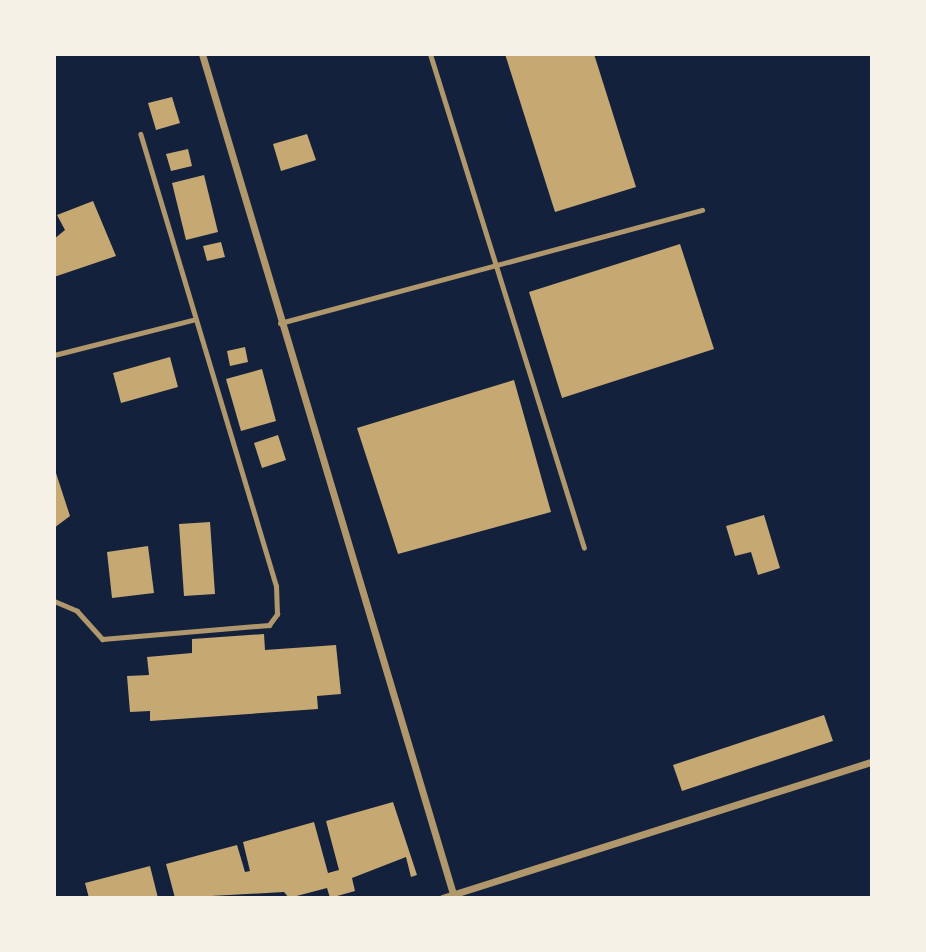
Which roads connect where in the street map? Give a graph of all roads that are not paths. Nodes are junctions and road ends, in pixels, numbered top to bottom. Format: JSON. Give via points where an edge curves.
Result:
{"nodes":[{"id":1,"x":202,"y":54,"type":"edge"},
{"id":2,"x":430,"y":54,"type":"edge"},
{"id":3,"x":140,"y":134,"type":"dead end"},
{"id":4,"x":702,"y":211,"type":"dead end"},
{"id":5,"x":496,"y":266,"type":"junction"},
{"id":6,"x":196,"y":319,"type":"junction"},
{"id":7,"x":279,"y":323,"type":"junction"},
{"id":8,"x":54,"y":355,"type":"edge"},
{"id":9,"x":584,"y":548,"type":"dead end"},
{"id":10,"x":54,"y":601,"type":"edge"},
{"id":11,"x":872,"y":762,"type":"edge"},
{"id":12,"x":453,"y":894,"type":"junction"},
{"id":13,"x":442,"y":898,"type":"edge"}],
"edges":[{"from":1,"to":7,"type":"street"},
{"from":2,"to":5,"type":"lane"},
{"from":3,"to":6,"type":"lane"},
{"from":4,"to":5,"type":"lane"},
{"from":5,"to":7,"type":"lane"},
{"from":5,"to":9,"type":"lane"},
{"from":6,"to":8,"type":"lane"},
{"from":6,"to":10,"type":"lane","via":[[276,586],[276,614],[269,625],[102,639],[77,611]]},
{"from":7,"to":12,"type":"street"},
{"from":11,"to":12,"type":"street"},
{"from":12,"to":13,"type":"street"}]}
